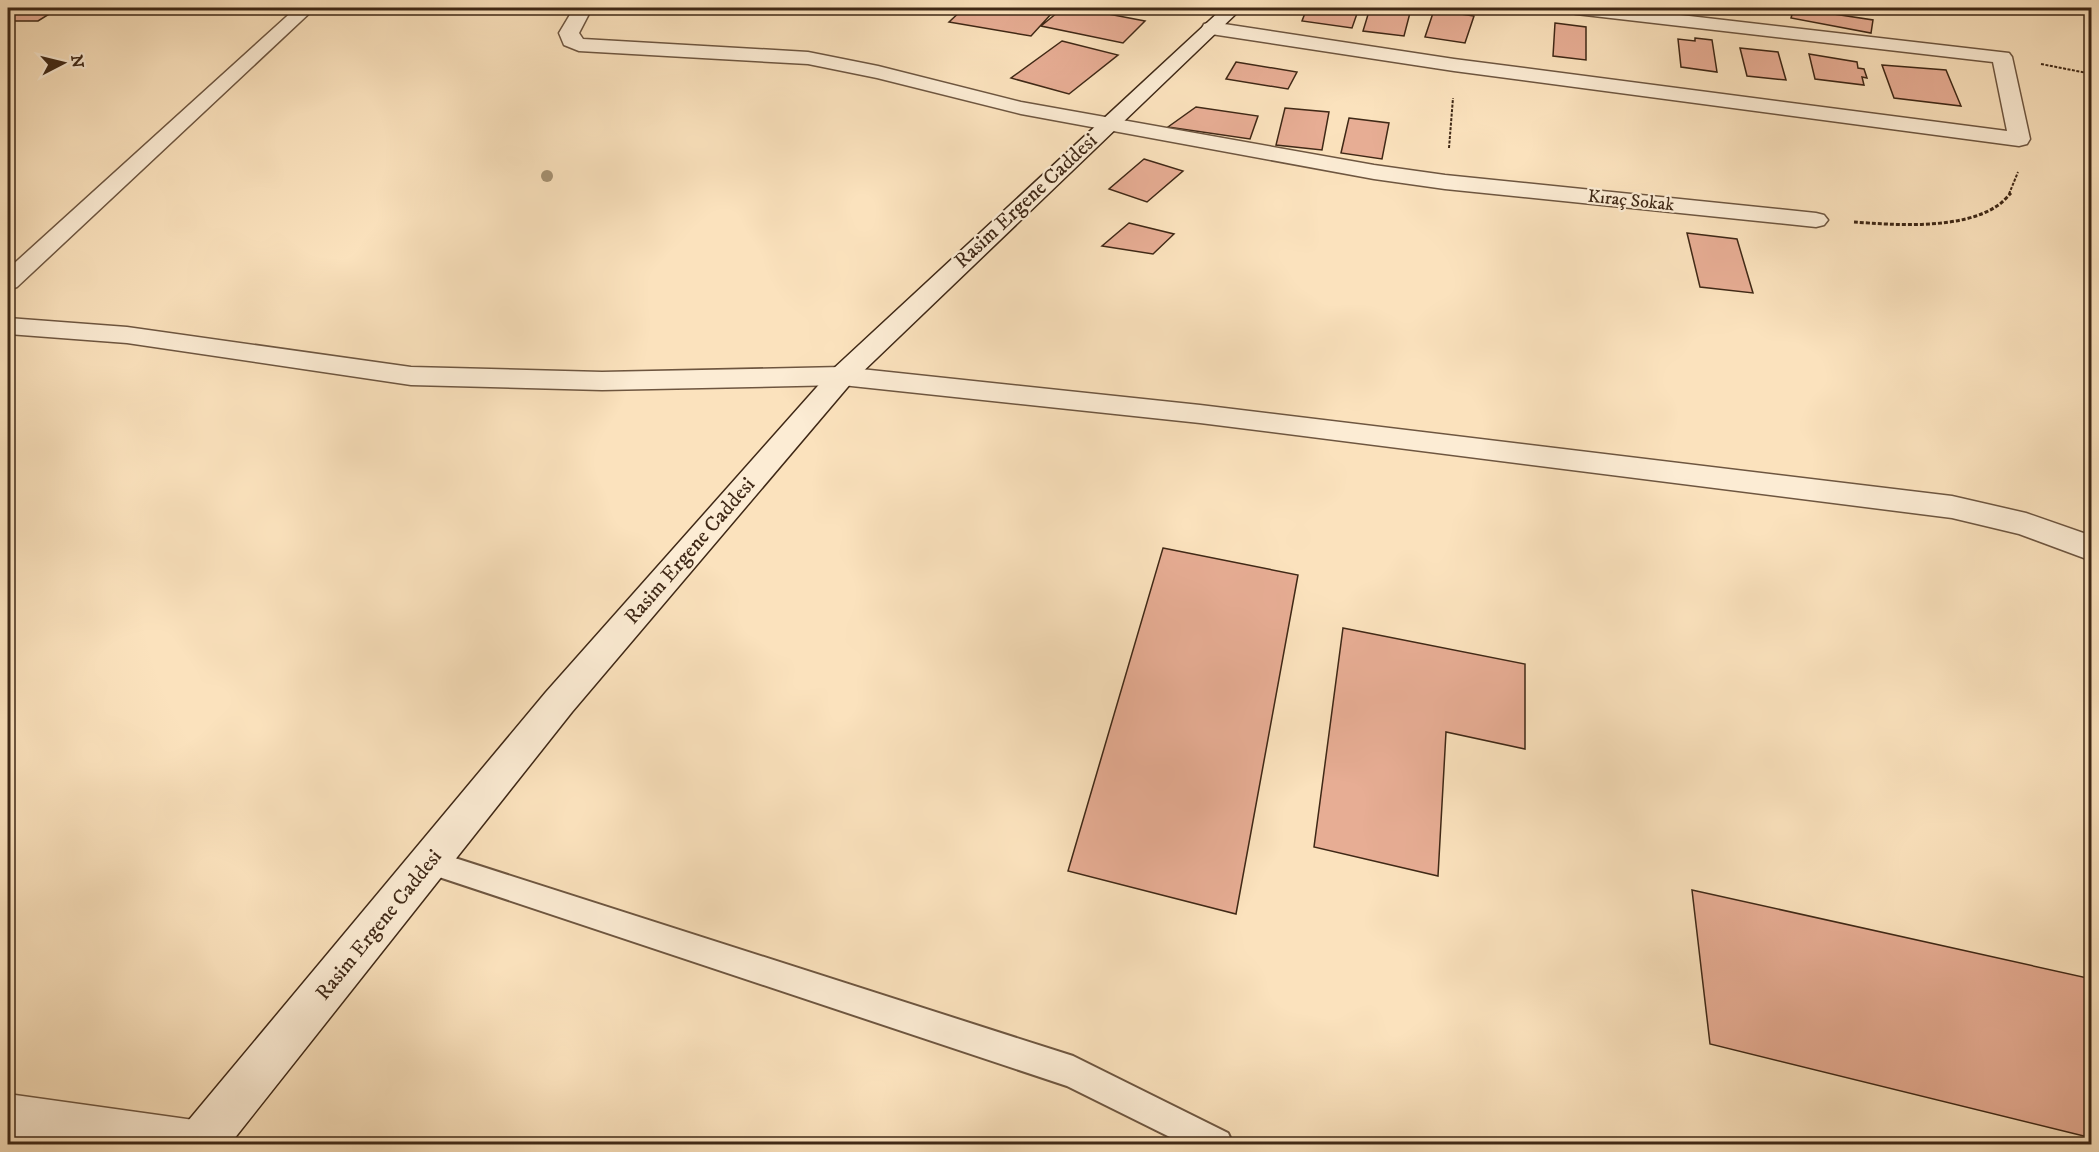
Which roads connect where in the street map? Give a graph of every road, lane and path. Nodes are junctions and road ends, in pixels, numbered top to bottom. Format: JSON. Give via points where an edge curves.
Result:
{"nodes":[{"id":1,"x":306,"y":8,"type":"edge"},
{"id":2,"x":583,"y":8,"type":"edge"},
{"id":3,"x":1576,"y":8,"type":"edge"},
{"id":4,"x":1763,"y":8,"type":"edge"},
{"id":5,"x":1220,"y":14,"type":"edge"},
{"id":6,"x":1757,"y":29,"type":"junction"},
{"id":7,"x":2002,"y":57,"type":"junction"},
{"id":8,"x":1454,"y":65,"type":"junction"},
{"id":9,"x":2091,"y":74,"type":"edge"},
{"id":10,"x":1108,"y":124,"type":"junction"},
{"id":11,"x":2019,"y":138,"type":"junction"},
{"id":12,"x":1445,"y":182,"type":"junction"},
{"id":13,"x":1816,"y":220,"type":"joint"},
{"id":14,"x":8,"y":282,"type":"edge"},
{"id":15,"x":8,"y":326,"type":"edge"},
{"id":16,"x":842,"y":376,"type":"junction"},
{"id":17,"x":2091,"y":549,"type":"edge"},
{"id":18,"x":430,"y":862,"type":"junction"},
{"id":19,"x":8,"y":1117,"type":"edge"},
{"id":20,"x":194,"y":1144,"type":"edge"},
{"id":21,"x":200,"y":1144,"type":"edge"},
{"id":22,"x":1217,"y":1144,"type":"edge"}],
"edges":[{"from":1,"to":14,"type":"street"},
{"from":2,"to":10,"type":"street","name":"Kıraç Sokak","via":[[569,33],[571,41],[579,45],[808,58],[1021,108]]},
{"from":3,"to":6,"type":"street"},
{"from":4,"to":6,"type":"street"},
{"from":5,"to":8,"type":"street"},
{"from":5,"to":10,"type":"street","name":"Rasim Ergene Caddesi"},
{"from":6,"to":7,"type":"street"},
{"from":7,"to":9,"type":"path"},
{"from":7,"to":11,"type":"street"},
{"from":8,"to":11,"type":"street"},
{"from":8,"to":12,"type":"path"},
{"from":10,"to":12,"type":"street","name":"Kıraç Sokak"},
{"from":10,"to":16,"type":"street","name":"Rasim Ergene Caddesi"},
{"from":11,"to":13,"type":"path","via":[[2017,179],[2011,194],[1988,212],[1924,223]]},
{"from":12,"to":13,"type":"street","name":"Kıraç Sokak"},
{"from":15,"to":16,"type":"street","via":[[127,335],[411,376],[602,381]]},
{"from":16,"to":17,"type":"street","via":[[1200,414],[1952,507],[2026,524]]},
{"from":16,"to":18,"type":"street","name":"Rasim Ergene Caddesi","via":[[559,702]]},
{"from":18,"to":21,"type":"street","name":"Rasim Ergene Caddesi"},
{"from":18,"to":22,"type":"lane","via":[[1073,1072]]},
{"from":19,"to":20,"type":"street"}]}
